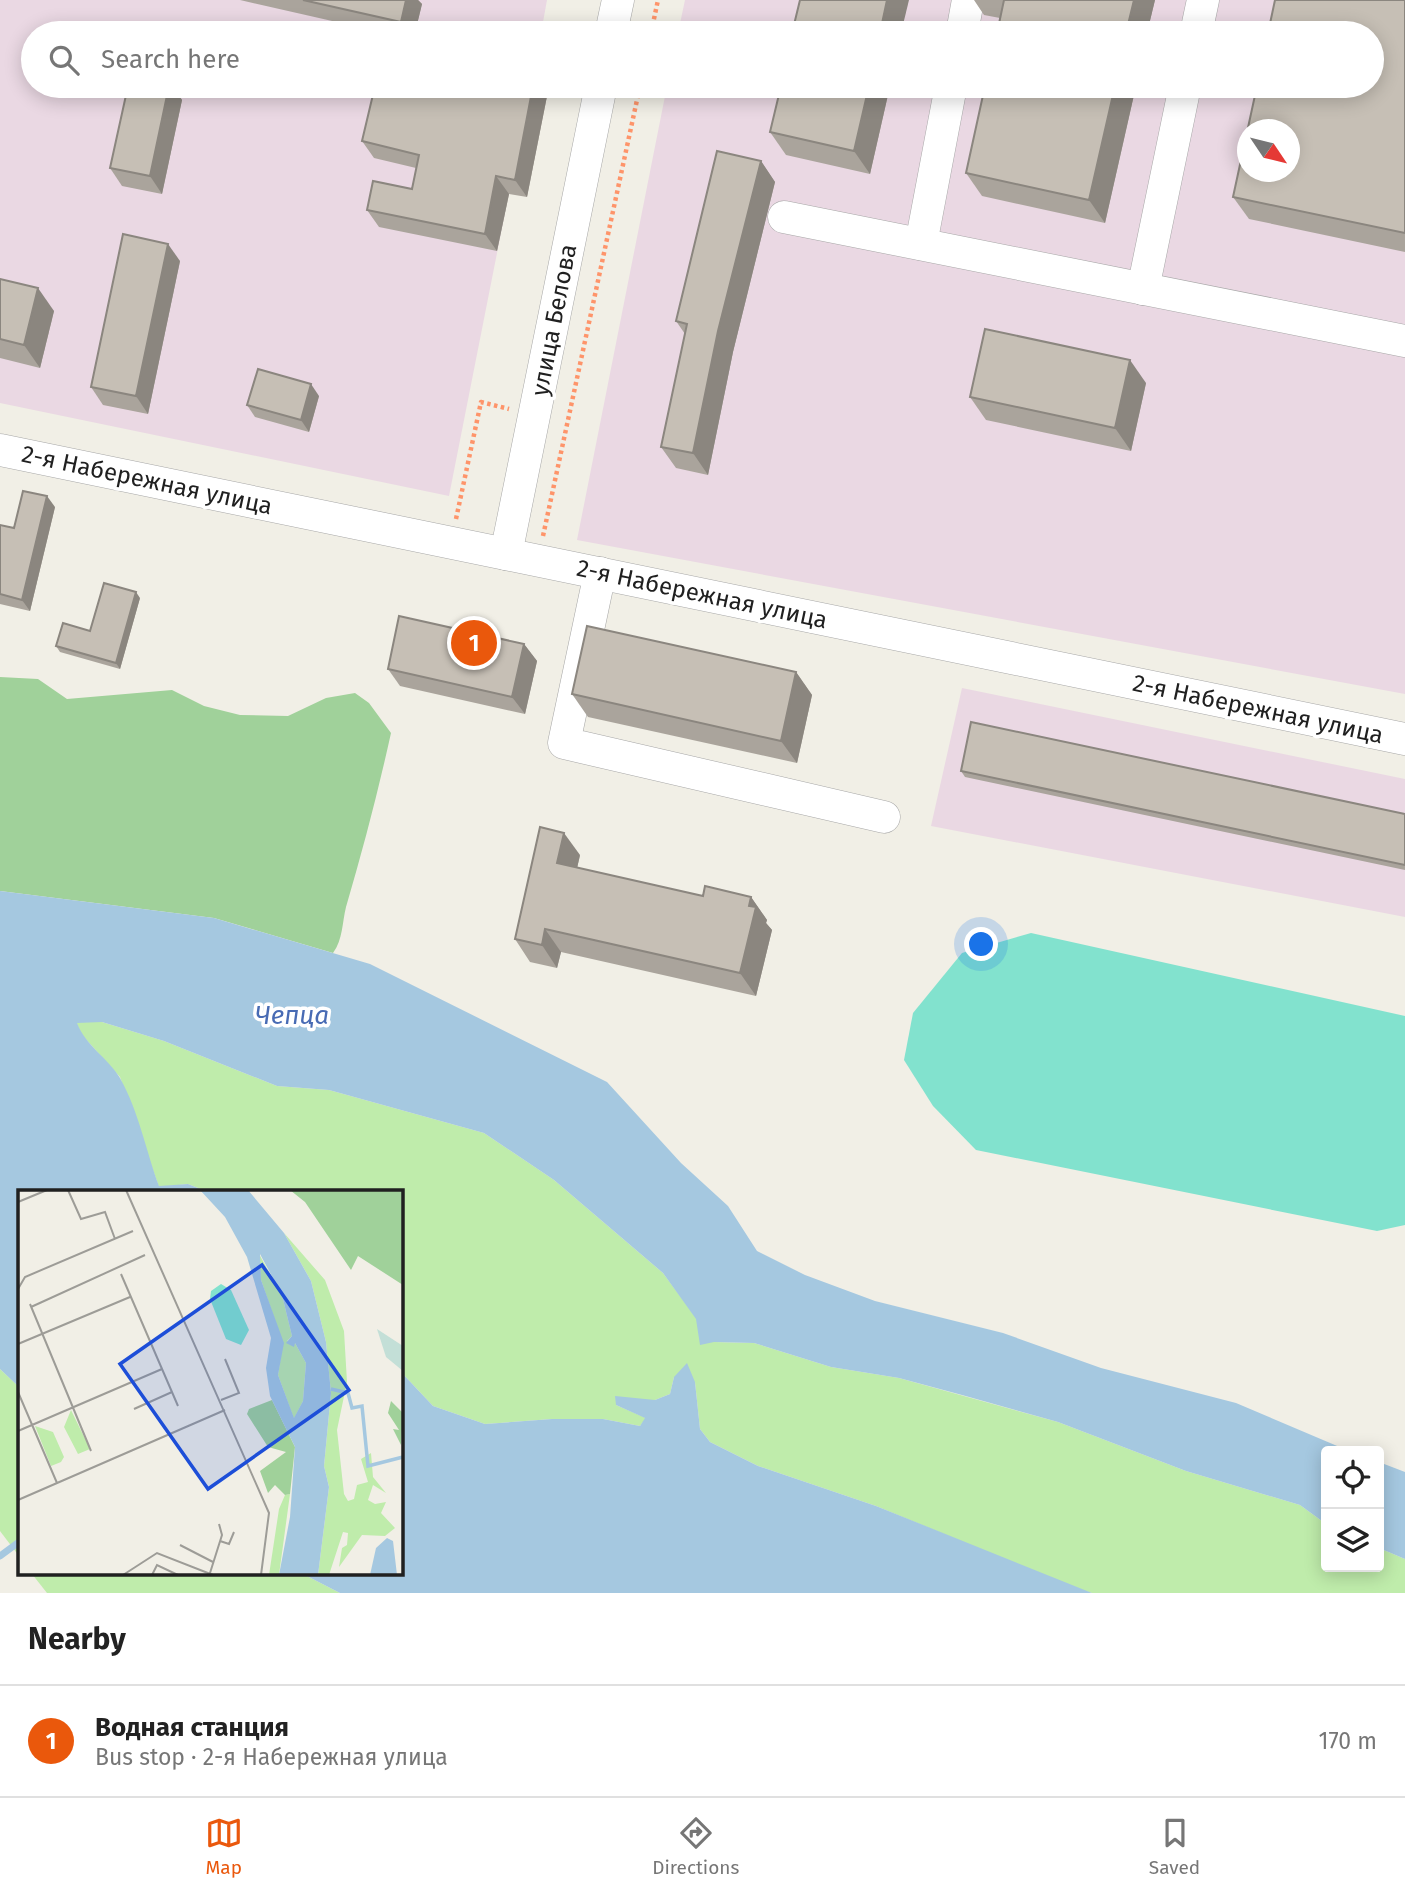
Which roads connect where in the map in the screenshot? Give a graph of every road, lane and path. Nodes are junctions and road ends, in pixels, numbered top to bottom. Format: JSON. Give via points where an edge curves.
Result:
{"nodes":[{"id":1,"x":618,"y":0,"type":"edge"},
{"id":2,"x":659,"y":0,"type":"edge"},
{"id":3,"x":968,"y":0,"type":"edge"},
{"id":4,"x":1203,"y":0,"type":"edge"},
{"id":5,"x":614,"y":21,"type":"edge"},
{"id":6,"x":654,"y":21,"type":"edge"},
{"id":7,"x":964,"y":21,"type":"edge"},
{"id":8,"x":1199,"y":21,"type":"edge"},
{"id":9,"x":599,"y":98,"type":"edge"},
{"id":10,"x":637,"y":98,"type":"edge"},
{"id":11,"x":949,"y":98,"type":"edge"},
{"id":12,"x":1183,"y":98,"type":"edge"},
{"id":13,"x":784,"y":217,"type":"dead end"},
{"id":14,"x":921,"y":244,"type":"junction"},
{"id":15,"x":1143,"y":289,"type":"junction"},
{"id":16,"x":1405,"y":341,"type":"edge"},
{"id":17,"x":534,"y":415,"type":"junction"},
{"id":18,"x":567,"y":423,"type":"junction"},
{"id":19,"x":0,"y":450,"type":"edge"},
{"id":20,"x":455,"y":524,"type":"dead end"},
{"id":21,"x":542,"y":541,"type":"dead end"},
{"id":22,"x":506,"y":554,"type":"junction"},
{"id":23,"x":600,"y":573,"type":"junction"},
{"id":24,"x":1405,"y":739,"type":"edge"},
{"id":25,"x":884,"y":817,"type":"dead end"}],
"edges":[{"from":1,"to":5,"type":"street"},
{"from":2,"to":6,"type":"path"},
{"from":3,"to":7,"type":"street"},
{"from":4,"to":8,"type":"street"},
{"from":9,"to":17,"type":"street","name":"улица Белова"},
{"from":10,"to":18,"type":"path"},
{"from":11,"to":14,"type":"street"},
{"from":12,"to":15,"type":"street"},
{"from":13,"to":14,"type":"street"},
{"from":14,"to":15,"type":"street"},
{"from":15,"to":16,"type":"street"},
{"from":17,"to":18,"type":"path"},
{"from":17,"to":20,"type":"path","via":[[481,402]]},
{"from":17,"to":22,"type":"street","name":"улица Белова"},
{"from":18,"to":21,"type":"path"},
{"from":19,"to":22,"type":"street","name":"2-я Набережная улица"},
{"from":22,"to":23,"type":"street","name":"2-я Набережная улица"},
{"from":23,"to":24,"type":"street","name":"2-я Набережная улица"},
{"from":23,"to":25,"type":"street","via":[[564,743]]}]}
